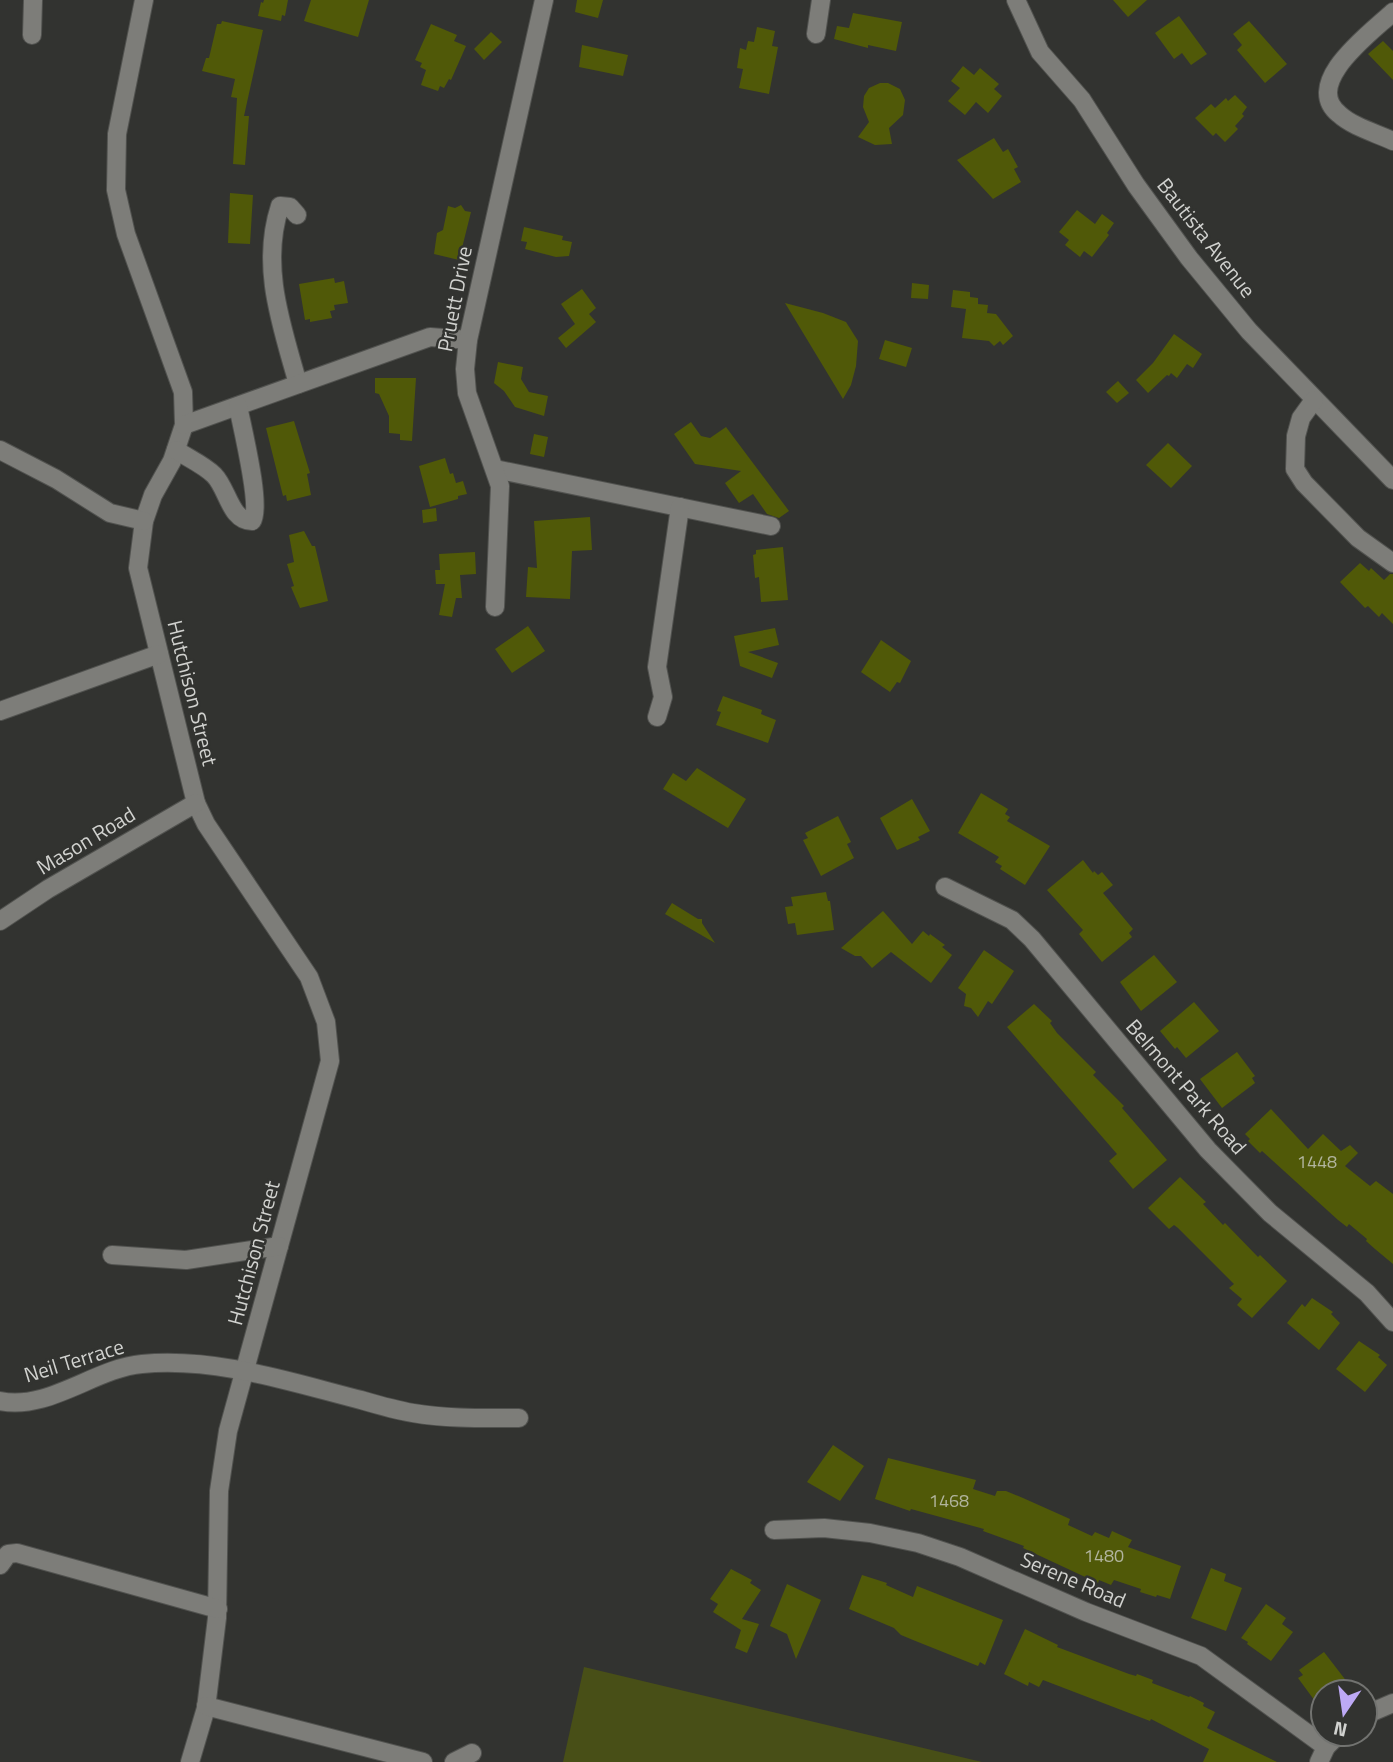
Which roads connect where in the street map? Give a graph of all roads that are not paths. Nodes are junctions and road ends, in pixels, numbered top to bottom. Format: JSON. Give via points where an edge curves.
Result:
{"nodes":[{"id":1,"x":33,"y":0,"type":"edge"},
{"id":2,"x":144,"y":0,"type":"edge"},
{"id":3,"x":544,"y":0,"type":"edge"},
{"id":4,"x":821,"y":0,"type":"edge"},
{"id":5,"x":1016,"y":0,"type":"edge"},
{"id":6,"x":1393,"y":12,"type":"edge"},
{"id":7,"x":816,"y":34,"type":"dead end"},
{"id":8,"x":32,"y":35,"type":"dead end"},
{"id":9,"x":1393,"y":141,"type":"edge"},
{"id":10,"x":298,"y":215,"type":"dead end"},
{"id":11,"x":468,"y":340,"type":"junction"},
{"id":12,"x":298,"y":384,"type":"junction"},
{"id":13,"x":1314,"y":400,"type":"junction"},
{"id":14,"x":238,"y":406,"type":"junction"},
{"id":15,"x":184,"y":425,"type":"junction"},
{"id":16,"x":0,"y":450,"type":"edge"},
{"id":17,"x":176,"y":450,"type":"junction"},
{"id":18,"x":495,"y":469,"type":"junction"},
{"id":19,"x":1393,"y":480,"type":"edge"},
{"id":20,"x":680,"y":507,"type":"junction"},
{"id":21,"x":144,"y":521,"type":"junction"},
{"id":22,"x":771,"y":526,"type":"dead end"},
{"id":23,"x":1393,"y":563,"type":"edge"},
{"id":24,"x":495,"y":607,"type":"dead end"},
{"id":25,"x":159,"y":654,"type":"junction"},
{"id":26,"x":0,"y":711,"type":"edge"},
{"id":27,"x":657,"y":717,"type":"dead end"},
{"id":28,"x":196,"y":803,"type":"junction"},
{"id":29,"x":945,"y":887,"type":"dead end"},
{"id":30,"x":0,"y":921,"type":"edge"},
{"id":31,"x":279,"y":1246,"type":"junction"},
{"id":32,"x":112,"y":1255,"type":"dead end"},
{"id":33,"x":1393,"y":1322,"type":"edge"},
{"id":34,"x":245,"y":1371,"type":"junction"},
{"id":35,"x":0,"y":1401,"type":"edge"},
{"id":36,"x":519,"y":1418,"type":"dead end"},
{"id":37,"x":774,"y":1530,"type":"dead end"},
{"id":38,"x":0,"y":1565,"type":"edge"},
{"id":39,"x":218,"y":1609,"type":"junction"},
{"id":40,"x":206,"y":1706,"type":"junction"},
{"id":41,"x":1309,"y":1734,"type":"edge"},
{"id":42,"x":472,"y":1753,"type":"dead end"},
{"id":43,"x":190,"y":1762,"type":"edge"},
{"id":44,"x":423,"y":1762,"type":"edge"},
{"id":45,"x":454,"y":1762,"type":"edge"}],
"edges":[{"from":1,"to":8,"type":"street"},
{"from":2,"to":15,"type":"street","name":"Hutchison Street","via":[[117,134],[116,190],[126,234],[183,392]]},
{"from":3,"to":11,"type":"street","name":"Pruett Drive"},
{"from":4,"to":7,"type":"street"},
{"from":5,"to":13,"type":"street","name":"Bautista Avenue","via":[[1040,52],[1082,100],[1189,258]]},
{"from":6,"to":9,"type":"street","via":[[1338,65],[1327,92],[1338,114]]},
{"from":10,"to":12,"type":"street","via":[[290,207],[280,206],[271,250],[274,293]]},
{"from":11,"to":12,"type":"street","via":[[430,337]]},
{"from":11,"to":18,"type":"street","name":"Pruett Drive","via":[[467,393]]},
{"from":12,"to":14,"type":"street"},
{"from":13,"to":19,"type":"street","name":"Bautista Avenue"},
{"from":13,"to":23,"type":"street","via":[[1301,418],[1296,436],[1295,469],[1358,538]]},
{"from":14,"to":15,"type":"street"},
{"from":14,"to":17,"type":"street","via":[[255,499],[252,521],[238,517],[214,474]]},
{"from":15,"to":17,"type":"street","name":"Hutchison Street"},
{"from":16,"to":21,"type":"street","via":[[110,513]]},
{"from":17,"to":21,"type":"street","name":"Hutchison Street"},
{"from":18,"to":20,"type":"street"},
{"from":18,"to":24,"type":"street","name":"Pruett Drive","via":[[500,486]]},
{"from":20,"to":22,"type":"street"},
{"from":20,"to":27,"type":"street","via":[[657,667],[663,697]]},
{"from":21,"to":25,"type":"street","name":"Hutchison Street","via":[[138,568]]},
{"from":25,"to":26,"type":"street"},
{"from":25,"to":28,"type":"street","name":"Hutchison Street"},
{"from":28,"to":30,"type":"street","name":"Mason Road"},
{"from":28,"to":31,"type":"street","name":"Hutchison Street","via":[[309,976],[326,1022],[330,1061]]},
{"from":29,"to":33,"type":"street","name":"Belmont Park Road","via":[[1012,920],[1032,939],[1208,1150],[1270,1213],[1367,1293]]},
{"from":31,"to":32,"type":"street","via":[[186,1260]]},
{"from":31,"to":34,"type":"street","name":"Hutchison Street"},
{"from":34,"to":35,"type":"street","name":"Neil Terrace","via":[[139,1364],[43,1399]]},
{"from":34,"to":36,"type":"street","via":[[411,1413]]},
{"from":34,"to":39,"type":"street","name":"Hutchison Street","via":[[228,1431],[219,1491]]},
{"from":37,"to":41,"type":"street","name":"Serene Road","via":[[824,1528],[870,1533],[960,1557],[1201,1656]]},
{"from":38,"to":39,"type":"street","via":[[8,1554],[17,1553]]},
{"from":39,"to":40,"type":"street","name":"Hutchison Street"},
{"from":40,"to":43,"type":"street","name":"Hutchison Street"},
{"from":40,"to":44,"type":"street"},
{"from":42,"to":45,"type":"street"}]}
